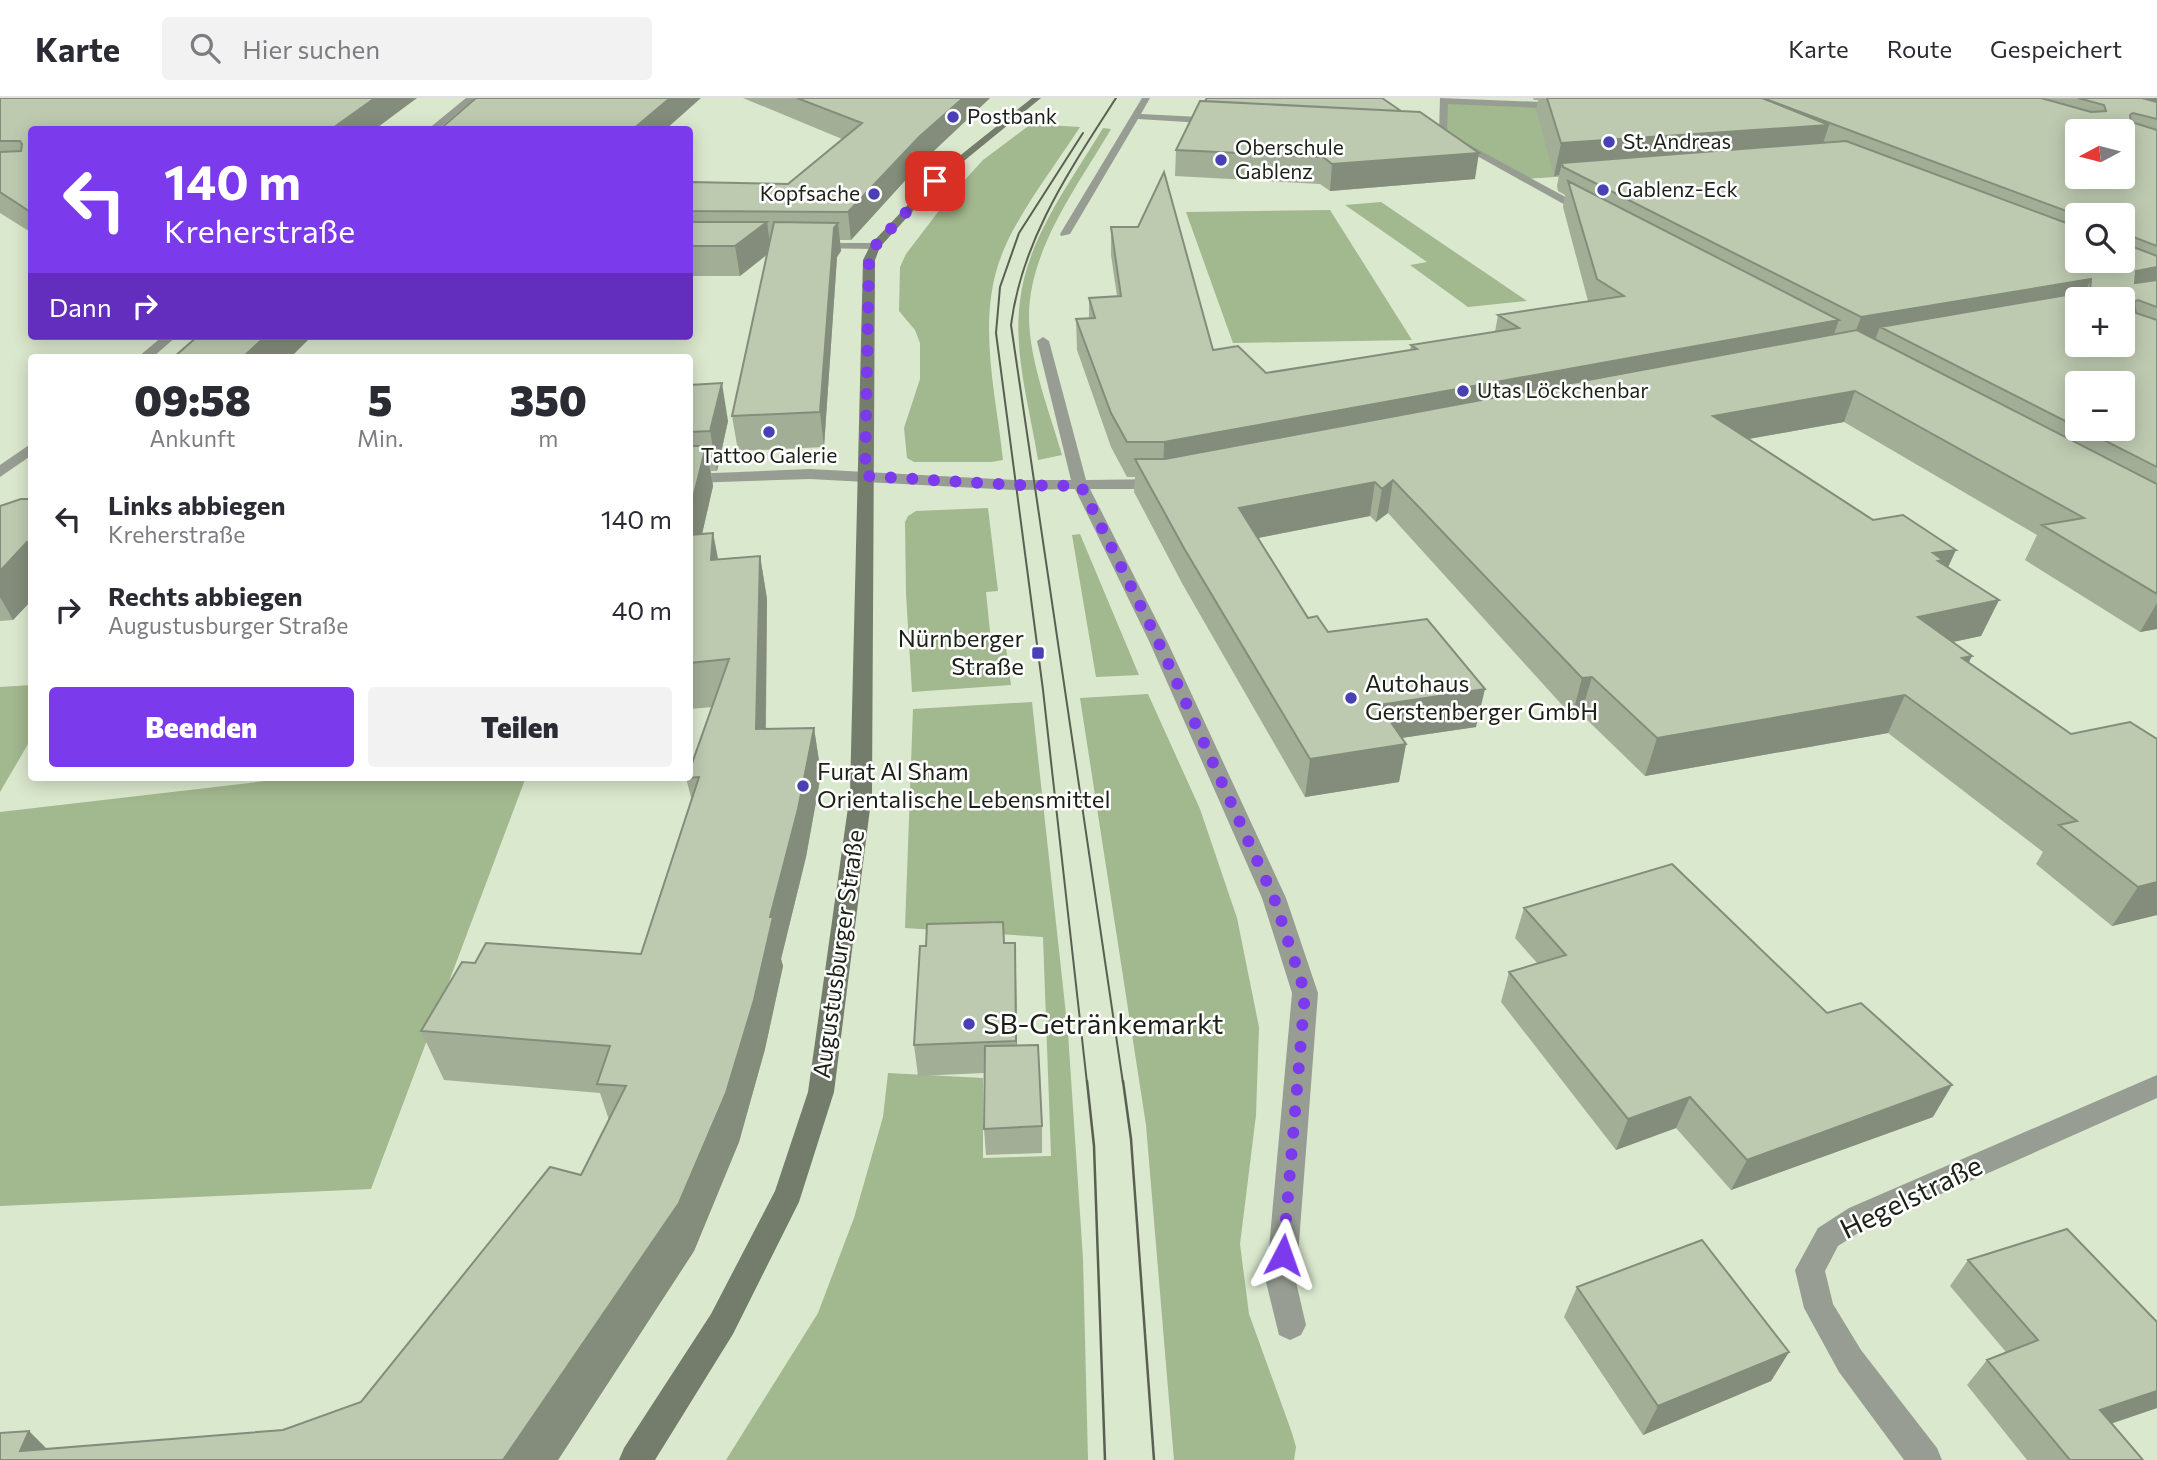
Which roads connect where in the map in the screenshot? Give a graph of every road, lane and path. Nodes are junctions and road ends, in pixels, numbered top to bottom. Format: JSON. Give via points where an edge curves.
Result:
{"nodes":[{"id":1,"x":471,"y":98,"type":"edge"},
{"id":2,"x":1037,"y":98,"type":"edge"},
{"id":3,"x":1146,"y":98,"type":"edge"},
{"id":4,"x":1445,"y":99,"type":"edge"},
{"id":5,"x":1579,"y":107,"type":"edge"},
{"id":6,"x":1134,"y":116,"type":"junction"},
{"id":7,"x":1228,"y":121,"type":"edge"},
{"id":8,"x":436,"y":126,"type":"edge"},
{"id":9,"x":1557,"y":181,"type":"edge"},
{"id":10,"x":1530,"y":183,"type":"junction"},
{"id":11,"x":1600,"y":220,"type":"edge"},
{"id":12,"x":1065,"y":234,"type":"dead end"},
{"id":13,"x":795,"y":246,"type":"edge"},
{"id":14,"x":875,"y":246,"type":"junction"},
{"id":15,"x":166,"y":340,"type":"edge"},
{"id":16,"x":1043,"y":341,"type":"dead end"},
{"id":17,"x":149,"y":354,"type":"edge"},
{"id":18,"x":28,"y":450,"type":"edge"},
{"id":19,"x":0,"y":472,"type":"edge"},
{"id":20,"x":865,"y":476,"type":"junction"},
{"id":21,"x":693,"y":479,"type":"edge"},
{"id":22,"x":1176,"y":482,"type":"edge"},
{"id":23,"x":1081,"y":486,"type":"junction"},
{"id":24,"x":2157,"y":1086,"type":"edge"},
{"id":25,"x":1290,"y":1325,"type":"dead end"},
{"id":26,"x":636,"y":1460,"type":"edge"},
{"id":27,"x":1925,"y":1460,"type":"edge"}],
"edges":[{"from":1,"to":8,"type":"street"},
{"from":2,"to":14,"type":"main road","name":"Augustusburger Straße","via":[[940,176]]},
{"from":3,"to":6,"type":"street"},
{"from":4,"to":5,"type":"street"},
{"from":4,"to":10,"type":"street","via":[[1436,132]]},
{"from":6,"to":7,"type":"street"},
{"from":6,"to":12,"type":"street"},
{"from":9,"to":10,"type":"street"},
{"from":10,"to":11,"type":"street"},
{"from":13,"to":14,"type":"street"},
{"from":14,"to":20,"type":"main road","name":"Augustusburger Straße","via":[[867,275]]},
{"from":15,"to":17,"type":"street"},
{"from":16,"to":23,"type":"street"},
{"from":18,"to":19,"type":"street"},
{"from":20,"to":21,"type":"street"},
{"from":20,"to":23,"type":"street"},
{"from":20,"to":26,"type":"main road","name":"Augustusburger Straße","via":[[860,793],[821,1092],[789,1193],[722,1324]]},
{"from":22,"to":23,"type":"street"},
{"from":23,"to":25,"type":"street","via":[[1158,641],[1274,898],[1305,993],[1281,1282]]},
{"from":24,"to":27,"type":"street","name":"Hegelstraße","via":[[1859,1217],[1828,1237],[1810,1270],[1819,1308],[1850,1361]]}]}
